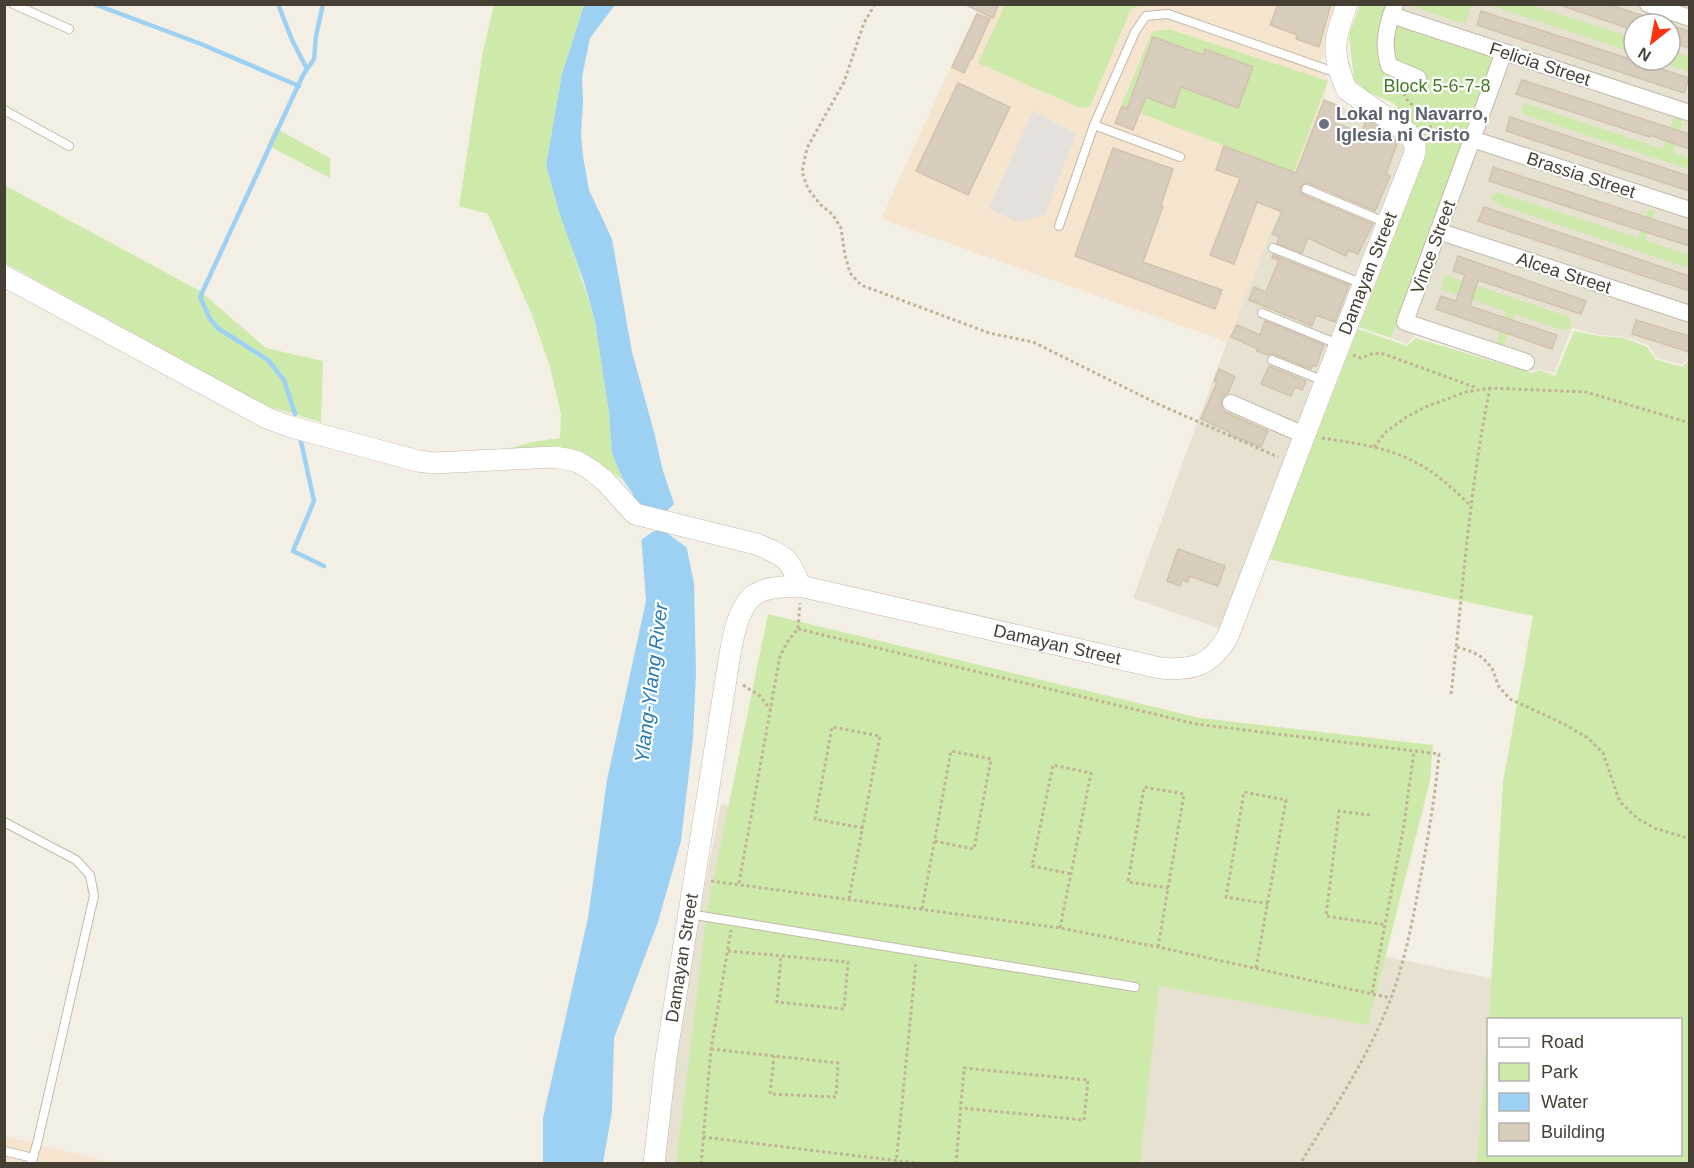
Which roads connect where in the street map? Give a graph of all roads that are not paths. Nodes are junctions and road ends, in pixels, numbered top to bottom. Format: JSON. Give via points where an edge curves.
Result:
{"nodes":[{"id":1,"x":13,"y":4,"type":"edge"},
{"id":2,"x":1347,"y":4,"type":"edge"},
{"id":3,"x":1655,"y":5,"type":"edge"},
{"id":4,"x":1393,"y":10,"type":"edge"},
{"id":5,"x":1689,"y":18,"type":"edge"},
{"id":6,"x":69,"y":29,"type":"dead end"},
{"id":7,"x":1504,"y":52,"type":"junction"},
{"id":8,"x":1340,"y":74,"type":"junction"},
{"id":9,"x":1412,"y":76,"type":"road end"},
{"id":10,"x":4,"y":111,"type":"edge"},
{"id":11,"x":1689,"y":113,"type":"edge"},
{"id":12,"x":1094,"y":125,"type":"junction"},
{"id":13,"x":1472,"y":139,"type":"junction"},
{"id":14,"x":69,"y":146,"type":"dead end"},
{"id":15,"x":1180,"y":157,"type":"dead end"},
{"id":16,"x":1306,"y":189,"type":"dead end"},
{"id":17,"x":1689,"y":210,"type":"edge"},
{"id":18,"x":1388,"y":223,"type":"junction"},
{"id":19,"x":1059,"y":226,"type":"dead end"},
{"id":20,"x":1438,"y":231,"type":"junction"},
{"id":21,"x":1273,"y":248,"type":"dead end"},
{"id":22,"x":4,"y":276,"type":"edge"},
{"id":23,"x":1364,"y":284,"type":"junction"},
{"id":24,"x":1262,"y":313,"type":"dead end"},
{"id":25,"x":1689,"y":314,"type":"edge"},
{"id":26,"x":1340,"y":345,"type":"junction"},
{"id":27,"x":1272,"y":360,"type":"dead end"},
{"id":28,"x":1527,"y":362,"type":"dead end"},
{"id":29,"x":1325,"y":382,"type":"junction"},
{"id":30,"x":1230,"y":403,"type":"dead end"},
{"id":31,"x":1304,"y":435,"type":"junction"},
{"id":32,"x":800,"y":586,"type":"junction"},
{"id":33,"x":4,"y":822,"type":"edge"},
{"id":34,"x":688,"y":914,"type":"junction"},
{"id":35,"x":1135,"y":987,"type":"dead end"},
{"id":36,"x":4,"y":1151,"type":"edge"},
{"id":37,"x":32,"y":1161,"type":"edge"},
{"id":38,"x":654,"y":1164,"type":"edge"}],
"edges":[{"from":1,"to":6,"type":"lane"},
{"from":2,"to":8,"type":"street","name":"Damayan Street","via":[[1335,41]]},
{"from":3,"to":5,"type":"street"},
{"from":4,"to":7,"type":"street","name":"Felicia Street"},
{"from":4,"to":9,"type":"street","via":[[1384,38],[1386,56],[1389,66]]},
{"from":7,"to":11,"type":"street","name":"Felicia Street"},
{"from":7,"to":13,"type":"street","name":"Vince Street"},
{"from":8,"to":12,"type":"lane","via":[[1168,14],[1146,16],[1135,32]]},
{"from":8,"to":18,"type":"street","name":"Damayan Street","via":[[1347,90],[1407,132],[1414,143],[1415,153]]},
{"from":10,"to":14,"type":"lane"},
{"from":12,"to":15,"type":"lane"},
{"from":12,"to":19,"type":"lane"},
{"from":13,"to":17,"type":"street","name":"Brassia Street"},
{"from":13,"to":20,"type":"street","name":"Vince Street"},
{"from":16,"to":18,"type":"lane"},
{"from":18,"to":23,"type":"street","name":"Damayan Street"},
{"from":20,"to":25,"type":"street","name":"Alcea Street"},
{"from":20,"to":28,"type":"street","name":"Vince Street","via":[[1406,322]]},
{"from":21,"to":23,"type":"lane"},
{"from":22,"to":32,"type":"street","via":[[267,418],[418,461],[554,457],[578,462],[604,481],[635,514],[774,551],[794,568]]},
{"from":23,"to":26,"type":"street","name":"Damayan Street"},
{"from":24,"to":26,"type":"lane"},
{"from":26,"to":29,"type":"street","name":"Damayan Street"},
{"from":27,"to":29,"type":"lane"},
{"from":29,"to":31,"type":"street","name":"Damayan Street"},
{"from":30,"to":31,"type":"street"},
{"from":31,"to":32,"type":"street","name":"Damayan Street","via":[[1228,636],[1214,656],[1195,667],[1160,668]]},
{"from":32,"to":34,"type":"street","name":"Damayan Street","via":[[773,587],[754,595],[741,612],[735,629]]},
{"from":33,"to":37,"type":"lane","via":[[76,860],[90,875],[94,896]]},
{"from":34,"to":35,"type":"lane"},
{"from":34,"to":38,"type":"street","name":"Damayan Street"},
{"from":36,"to":37,"type":"lane"}]}
